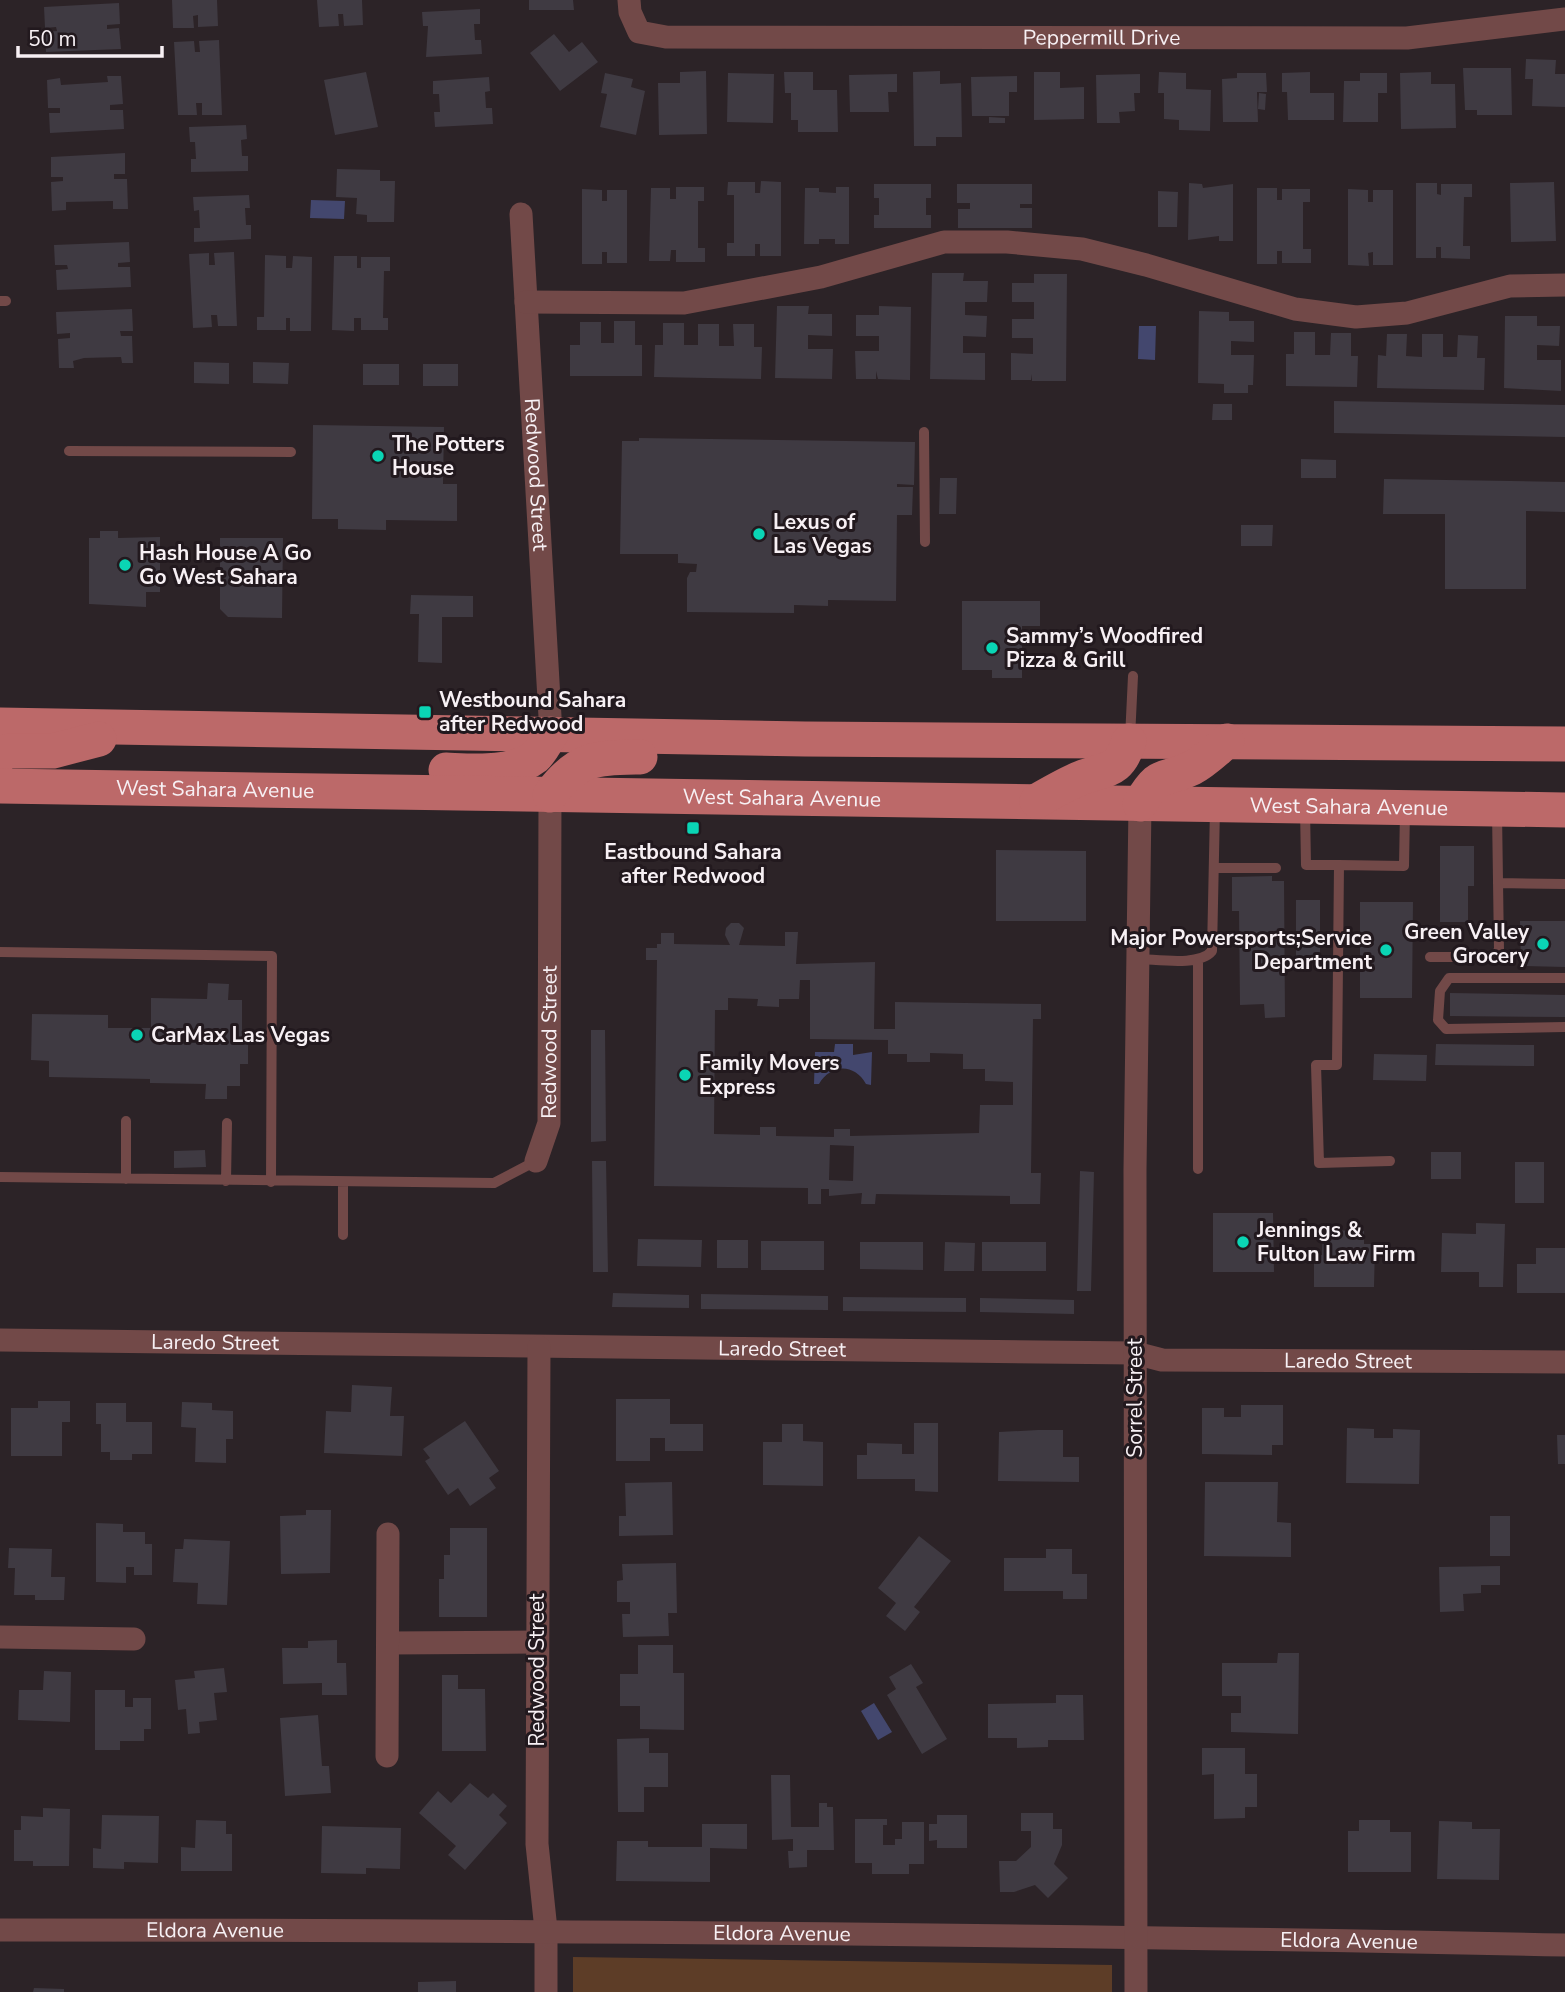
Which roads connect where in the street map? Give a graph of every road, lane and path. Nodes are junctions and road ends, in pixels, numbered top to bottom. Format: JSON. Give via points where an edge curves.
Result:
{"nodes":[{"id":1,"x":629,"y":0,"type":"edge"},
{"id":2,"x":1565,"y":19,"type":"edge"},
{"id":3,"x":521,"y":214,"type":"dead end"},
{"id":4,"x":1565,"y":285,"type":"edge"},
{"id":5,"x":526,"y":302,"type":"junction"},
{"id":6,"x":925,"y":432,"type":"dead end"},
{"id":7,"x":69,"y":450,"type":"dead end"},
{"id":8,"x":291,"y":452,"type":"dead end"},
{"id":9,"x":925,"y":542,"type":"dead end"},
{"id":10,"x":1133,"y":676,"type":"dead end"},
{"id":11,"x":0,"y":725,"type":"edge"},
{"id":12,"x":139,"y":728,"type":"junction"},
{"id":13,"x":551,"y":734,"type":"junction"},
{"id":14,"x":753,"y":738,"type":"junction"},
{"id":15,"x":1129,"y":741,"type":"junction"},
{"id":16,"x":1227,"y":741,"type":"junction"},
{"id":17,"x":1565,"y":744,"type":"edge"},
{"id":18,"x":0,"y":755,"type":"edge"},
{"id":19,"x":0,"y":786,"type":"edge"},
{"id":20,"x":267,"y":791,"type":"junction"},
{"id":21,"x":550,"y":795,"type":"junction"},
{"id":22,"x":1033,"y":803,"type":"junction"},
{"id":23,"x":1140,"y":804,"type":"junction"},
{"id":24,"x":1214,"y":805,"type":"junction"},
{"id":25,"x":1305,"y":807,"type":"junction"},
{"id":26,"x":1405,"y":808,"type":"junction"},
{"id":27,"x":1497,"y":810,"type":"junction"},
{"id":28,"x":1565,"y":810,"type":"edge"},
{"id":29,"x":1339,"y":865,"type":"junction"},
{"id":30,"x":1214,"y":868,"type":"junction"},
{"id":31,"x":1276,"y":868,"type":"dead end"},
{"id":32,"x":1498,"y":883,"type":"junction"},
{"id":33,"x":1565,"y":884,"type":"edge"},
{"id":34,"x":0,"y":952,"type":"edge"},
{"id":35,"x":1430,"y":957,"type":"dead end"},
{"id":36,"x":1137,"y":959,"type":"junction"},
{"id":37,"x":1198,"y":959,"type":"junction"},
{"id":38,"x":1565,"y":978,"type":"edge"},
{"id":39,"x":1565,"y":1027,"type":"edge"},
{"id":40,"x":126,"y":1121,"type":"dead end"},
{"id":41,"x":227,"y":1123,"type":"dead end"},
{"id":42,"x":536,"y":1161,"type":"joint"},
{"id":43,"x":1390,"y":1161,"type":"dead end"},
{"id":44,"x":1198,"y":1170,"type":"dead end"},
{"id":45,"x":0,"y":1177,"type":"edge"},
{"id":46,"x":126,"y":1179,"type":"junction"},
{"id":47,"x":226,"y":1181,"type":"junction"},
{"id":48,"x":271,"y":1182,"type":"junction"},
{"id":49,"x":343,"y":1183,"type":"junction"},
{"id":50,"x":343,"y":1235,"type":"dead end"},
{"id":51,"x":0,"y":1340,"type":"edge"},
{"id":52,"x":539,"y":1347,"type":"junction"},
{"id":53,"x":1135,"y":1353,"type":"junction"},
{"id":54,"x":1565,"y":1362,"type":"edge"},
{"id":55,"x":388,"y":1534,"type":"dead end"},
{"id":56,"x":0,"y":1637,"type":"edge"},
{"id":57,"x":134,"y":1639,"type":"dead end"},
{"id":58,"x":537,"y":1642,"type":"junction"},
{"id":59,"x":388,"y":1643,"type":"junction"},
{"id":60,"x":387,"y":1756,"type":"dead end"},
{"id":61,"x":0,"y":1930,"type":"edge"},
{"id":62,"x":546,"y":1930,"type":"junction"},
{"id":63,"x":1136,"y":1936,"type":"junction"},
{"id":64,"x":1565,"y":1945,"type":"edge"},
{"id":65,"x":546,"y":1992,"type":"edge"},
{"id":66,"x":1136,"y":1992,"type":"edge"}],
"edges":[{"from":1,"to":2,"type":"street","name":"Peppermill Drive","via":[[639,32],[666,37],[1407,38]]},
{"from":3,"to":5,"type":"street","name":"Redwood Street"},
{"from":4,"to":5,"type":"street","via":[[1510,286],[1407,313],[1356,317],[1294,309],[1082,249],[944,242],[821,277],[684,303]]},
{"from":5,"to":13,"type":"street","name":"Redwood Street"},
{"from":6,"to":9,"type":"lane"},
{"from":7,"to":8,"type":"lane"},
{"from":10,"to":15,"type":"lane"},
{"from":11,"to":12,"type":"main road"},
{"from":12,"to":13,"type":"main road"},
{"from":12,"to":18,"type":"main road","via":[[54,751]]},
{"from":13,"to":14,"type":"main road"},
{"from":13,"to":20,"type":"main road","via":[[535,757],[489,771],[415,770]]},
{"from":14,"to":15,"type":"main road"},
{"from":14,"to":21,"type":"main road","via":[[720,752],[599,757],[566,774]]},
{"from":15,"to":16,"type":"main road"},
{"from":15,"to":22,"type":"main road","via":[[1116,766]]},
{"from":16,"to":17,"type":"main road"},
{"from":16,"to":23,"type":"main road","via":[[1192,769],[1152,783]]},
{"from":19,"to":20,"type":"main road","name":"West Sahara Avenue"},
{"from":20,"to":21,"type":"main road","name":"West Sahara Avenue"},
{"from":21,"to":22,"type":"main road","name":"West Sahara Avenue"},
{"from":21,"to":42,"type":"street","name":"Redwood Street","via":[[549,1123]]},
{"from":22,"to":23,"type":"main road","name":"West Sahara Avenue"},
{"from":23,"to":24,"type":"main road","name":"West Sahara Avenue"},
{"from":23,"to":36,"type":"street","name":"Sorrel Street"},
{"from":24,"to":25,"type":"main road","name":"West Sahara Avenue"},
{"from":24,"to":30,"type":"lane"},
{"from":25,"to":26,"type":"main road","name":"West Sahara Avenue"},
{"from":25,"to":29,"type":"lane","via":[[1306,865]]},
{"from":26,"to":27,"type":"main road","name":"West Sahara Avenue"},
{"from":26,"to":29,"type":"lane","via":[[1404,866]]},
{"from":27,"to":28,"type":"main road","name":"West Sahara Avenue"},
{"from":27,"to":32,"type":"lane"},
{"from":29,"to":43,"type":"lane","via":[[1337,1065],[1315,1065],[1320,1163]]},
{"from":30,"to":31,"type":"lane"},
{"from":30,"to":37,"type":"lane","via":[[1212,951]]},
{"from":32,"to":33,"type":"lane"},
{"from":32,"to":35,"type":"lane","via":[[1499,950],[1493,957]]},
{"from":34,"to":48,"type":"lane","via":[[272,956]]},
{"from":36,"to":37,"type":"lane"},
{"from":36,"to":53,"type":"street","name":"Sorrel Street"},
{"from":37,"to":44,"type":"lane"},
{"from":38,"to":39,"type":"lane","via":[[1449,978],[1440,991],[1438,1020],[1446,1029]]},
{"from":40,"to":46,"type":"lane"},
{"from":41,"to":47,"type":"lane"},
{"from":42,"to":49,"type":"lane","via":[[494,1183]]},
{"from":45,"to":46,"type":"lane"},
{"from":46,"to":47,"type":"lane"},
{"from":47,"to":48,"type":"lane"},
{"from":48,"to":49,"type":"lane"},
{"from":49,"to":50,"type":"lane"},
{"from":51,"to":52,"type":"street","name":"Laredo Street"},
{"from":52,"to":53,"type":"street","name":"Laredo Street"},
{"from":52,"to":58,"type":"street","name":"Redwood Street"},
{"from":53,"to":54,"type":"street","name":"Laredo Street","via":[[1162,1360]]},
{"from":53,"to":63,"type":"street","name":"Sorrel Street"},
{"from":55,"to":59,"type":"street"},
{"from":56,"to":57,"type":"street"},
{"from":58,"to":59,"type":"street"},
{"from":58,"to":62,"type":"street","name":"Redwood Street","via":[[537,1844]]},
{"from":59,"to":60,"type":"street"},
{"from":61,"to":62,"type":"street","name":"Eldora Avenue"},
{"from":62,"to":63,"type":"street","name":"Eldora Avenue"},
{"from":62,"to":65,"type":"street","name":"Redwood Street"},
{"from":63,"to":64,"type":"street","name":"Eldora Avenue"},
{"from":63,"to":66,"type":"street","name":"Sorrel Street"}]}
